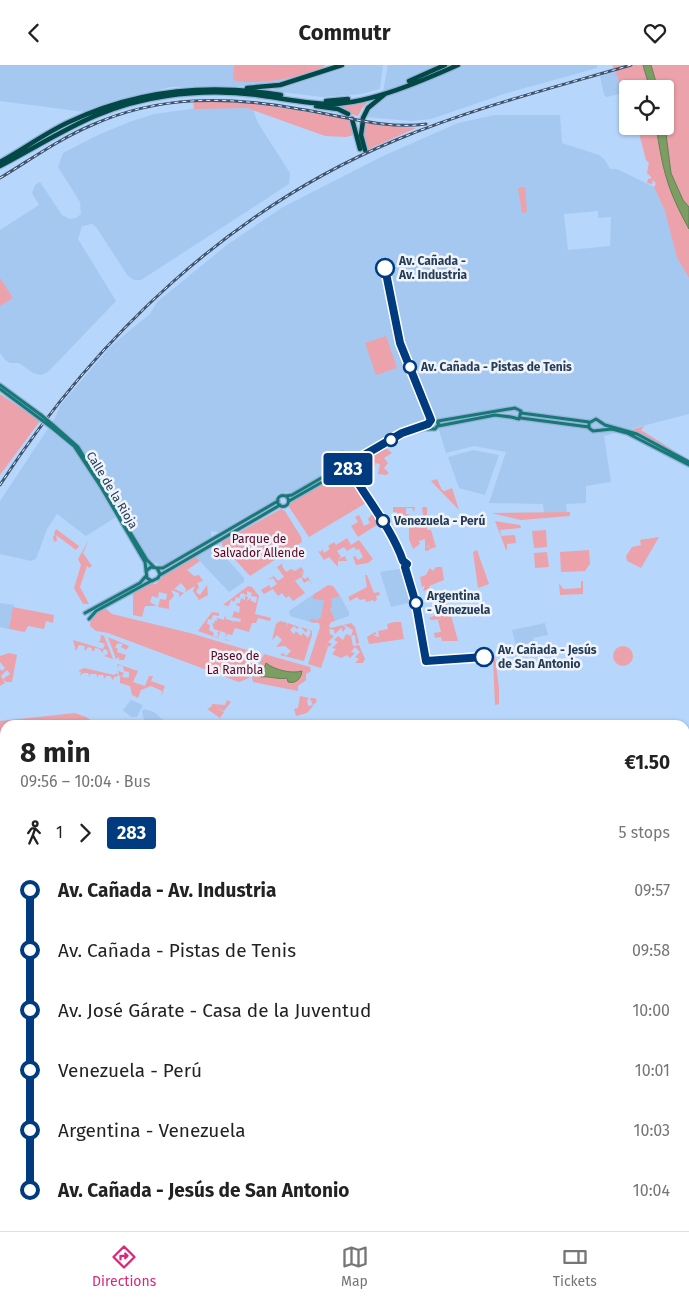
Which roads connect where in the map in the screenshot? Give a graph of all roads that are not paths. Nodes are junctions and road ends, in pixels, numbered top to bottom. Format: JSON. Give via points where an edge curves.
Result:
{"nodes":[{"id":1,"x":342,"y":65,"type":"edge"},
{"id":2,"x":445,"y":65,"type":"edge"},
{"id":3,"x":451,"y":65,"type":"edge"},
{"id":4,"x":458,"y":65,"type":"edge"},
{"id":5,"x":409,"y":83,"type":"junction"},
{"id":6,"x":180,"y":91,"type":"junction"},
{"id":7,"x":241,"y":93,"type":"junction"},
{"id":8,"x":348,"y":114,"type":"dead end"},
{"id":9,"x":352,"y":119,"type":"dead end"},
{"id":10,"x":0,"y":161,"type":"edge"},
{"id":11,"x":0,"y":166,"type":"edge"},
{"id":12,"x":0,"y":385,"type":"edge"},
{"id":13,"x":0,"y":390,"type":"edge"},
{"id":14,"x":512,"y":409,"type":"junction"},
{"id":15,"x":521,"y":415,"type":"junction"},
{"id":16,"x":40,"y":417,"type":"junction"},
{"id":17,"x":511,"y":417,"type":"junction"},
{"id":18,"x":589,"y":422,"type":"junction"},
{"id":19,"x":600,"y":422,"type":"junction"},
{"id":20,"x":428,"y":424,"type":"junction"},
{"id":21,"x":438,"y":424,"type":"junction"},
{"id":22,"x":52,"y":426,"type":"junction"},
{"id":23,"x":589,"y":427,"type":"junction"},
{"id":24,"x":430,"y":429,"type":"junction"},
{"id":25,"x":599,"y":430,"type":"junction"},
{"id":26,"x":349,"y":458,"type":"junction"},
{"id":27,"x":689,"y":464,"type":"edge"},
{"id":28,"x":352,"y":465,"type":"junction"},
{"id":29,"x":344,"y":467,"type":"junction"},
{"id":30,"x":286,"y":496,"type":"junction"},
{"id":31,"x":289,"y":501,"type":"junction"},
{"id":32,"x":279,"y":503,"type":"junction"},
{"id":33,"x":186,"y":555,"type":"junction"},
{"id":34,"x":147,"y":560,"type":"junction"},
{"id":35,"x":155,"y":568,"type":"junction"},
{"id":36,"x":146,"y":571,"type":"junction"},
{"id":37,"x":146,"y":575,"type":"junction"},
{"id":38,"x":159,"y":575,"type":"junction"},
{"id":39,"x":151,"y":581,"type":"junction"},
{"id":40,"x":85,"y":613,"type":"dead end"},
{"id":41,"x":89,"y":619,"type":"dead end"}],
"edges":[{"from":1,"to":6,"type":"highway","via":[[280,85],[203,87]]},
{"from":2,"to":5,"type":"highway"},
{"from":3,"to":5,"type":"highway"},
{"from":4,"to":5,"type":"highway"},
{"from":5,"to":6,"type":"highway","via":[[365,96],[328,101],[242,90]]},
{"from":5,"to":7,"type":"highway","via":[[359,100],[332,104]]},
{"from":5,"to":9,"type":"highway","via":[[382,95],[367,109],[363,119],[363,150]]},
{"from":6,"to":10,"type":"highway","via":[[143,97],[94,111]]},
{"from":7,"to":8,"type":"highway","via":[[338,109]]},
{"from":7,"to":11,"type":"highway","via":[[191,93],[132,102],[70,126]]},
{"from":12,"to":16,"type":"main road"},
{"from":13,"to":16,"type":"main road"},
{"from":14,"to":15,"type":"main road","via":[[517,408]]},
{"from":14,"to":17,"type":"main road"},
{"from":14,"to":21,"type":"main road"},
{"from":15,"to":17,"type":"main road","via":[[515,420]]},
{"from":15,"to":18,"type":"main road"},
{"from":15,"to":23,"type":"main road"},
{"from":16,"to":22,"type":"main road","bridge":true},
{"from":17,"to":21,"type":"main road","via":[[495,415]]},
{"from":18,"to":19,"type":"main road","via":[[596,419]]},
{"from":18,"to":23,"type":"main road"},
{"from":19,"to":25,"type":"main road"},
{"from":19,"to":27,"type":"main road","via":[[628,430]]},
{"from":20,"to":21,"type":"main road","via":[[432,419]]},
{"from":20,"to":24,"type":"main road"},
{"from":20,"to":26,"type":"main road","via":[[402,433],[359,458]]},
{"from":21,"to":24,"type":"main road","via":[[435,429]]},
{"from":22,"to":34,"type":"main road","name":"Calle de la Rioja","via":[[78,447]]},
{"from":22,"to":36,"type":"main road","name":"Calle de la Rioja","via":[[79,452],[145,562]]},
{"from":23,"to":25,"type":"main road","via":[[593,431]]},
{"from":24,"to":28,"type":"main road","via":[[406,434]]},
{"from":25,"to":27,"type":"main road","via":[[627,433]]},
{"from":26,"to":28,"type":"main road"},
{"from":26,"to":29,"type":"main road","via":[[342,453]]},
{"from":28,"to":29,"type":"main road"},
{"from":29,"to":30,"type":"main road"},
{"from":29,"to":31,"type":"main road"},
{"from":30,"to":31,"type":"main road"},
{"from":30,"to":32,"type":"main road","via":[[281,496]]},
{"from":31,"to":32,"type":"main road","via":[[285,506]]},
{"from":32,"to":33,"type":"main road"},
{"from":32,"to":38,"type":"main road"},
{"from":33,"to":34,"type":"main road","via":[[160,567]]},
{"from":33,"to":35,"type":"main road","via":[[163,568]]},
{"from":34,"to":35,"type":"main road","name":"Calle de la Rioja"},
{"from":35,"to":36,"type":"main road"},
{"from":35,"to":38,"type":"main road"},
{"from":36,"to":37,"type":"main road"},
{"from":37,"to":39,"type":"main road"},
{"from":37,"to":40,"type":"main road","via":[[140,583]]},
{"from":38,"to":39,"type":"main road","via":[[157,580]]},
{"from":39,"to":41,"type":"main road","via":[[92,613]]}]}
